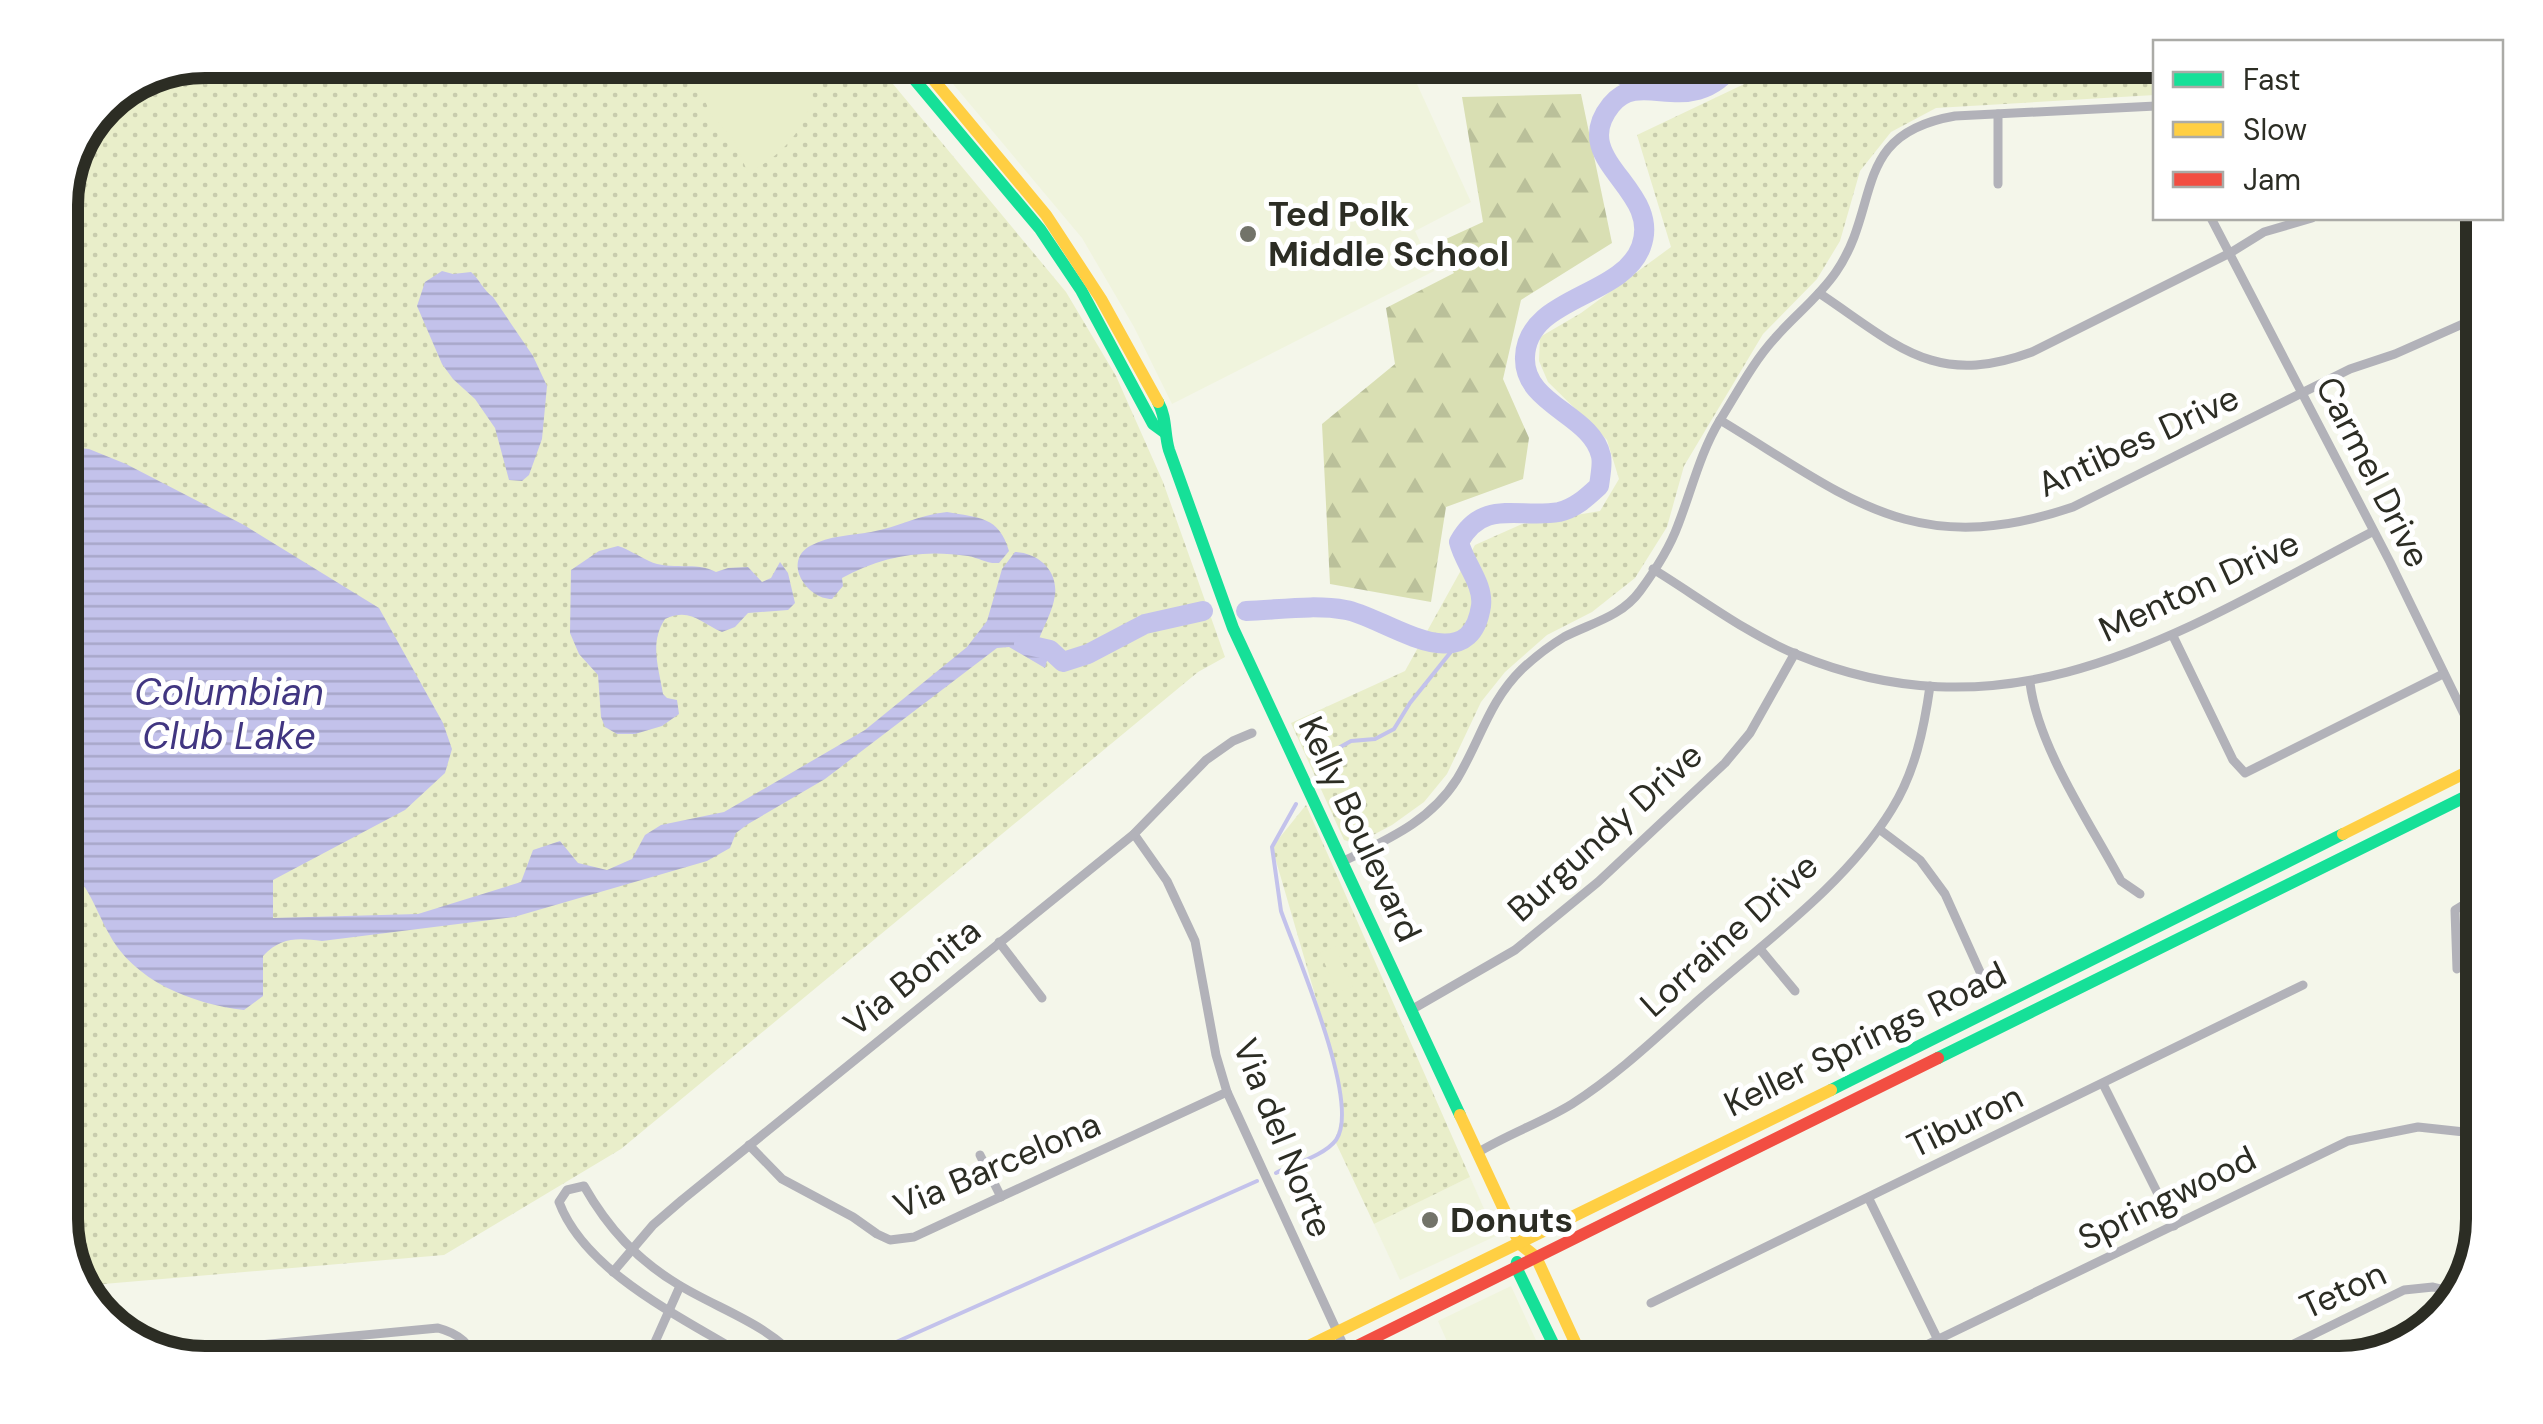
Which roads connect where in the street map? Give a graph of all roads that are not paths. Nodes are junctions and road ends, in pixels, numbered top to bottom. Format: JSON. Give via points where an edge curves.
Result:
{"nodes":[{"id":1,"x":915,"y":77,"type":"edge"},
{"id":2,"x":929,"y":77,"type":"edge"},
{"id":3,"x":2153,"y":106,"type":"edge"},
{"id":4,"x":1998,"y":114,"type":"junction"},
{"id":5,"x":972,"y":135,"type":"junction"},
{"id":6,"x":1998,"y":184,"type":"dead end"},
{"id":7,"x":2212,"y":220,"type":"edge"},
{"id":8,"x":2305,"y":220,"type":"edge"},
{"id":9,"x":2230,"y":253,"type":"junction"},
{"id":10,"x":1820,"y":293,"type":"junction"},
{"id":11,"x":2465,"y":323,"type":"edge"},
{"id":12,"x":2302,"y":392,"type":"junction"},
{"id":13,"x":1720,"y":420,"type":"junction"},
{"id":14,"x":2372,"y":532,"type":"junction"},
{"id":15,"x":1654,"y":569,"type":"junction"},
{"id":16,"x":2173,"y":636,"type":"junction"},
{"id":17,"x":1795,"y":653,"type":"junction"},
{"id":18,"x":2443,"y":674,"type":"junction"},
{"id":19,"x":2030,"y":683,"type":"junction"},
{"id":20,"x":1930,"y":686,"type":"junction"},
{"id":21,"x":2466,"y":718,"type":"edge"},
{"id":22,"x":1252,"y":733,"type":"dead end"},
{"id":23,"x":2466,"y":773,"type":"edge"},
{"id":24,"x":2466,"y":797,"type":"edge"},
{"id":25,"x":1879,"y":829,"type":"junction"},
{"id":26,"x":1134,"y":834,"type":"junction"},
{"id":27,"x":1342,"y":862,"type":"junction"},
{"id":28,"x":2140,"y":894,"type":"dead end"},
{"id":29,"x":2466,"y":904,"type":"edge"},
{"id":30,"x":999,"y":942,"type":"junction"},
{"id":31,"x":1760,"y":949,"type":"junction"},
{"id":32,"x":2457,"y":969,"type":"dead end"},
{"id":33,"x":1981,"y":974,"type":"dead end"},
{"id":34,"x":2303,"y":985,"type":"dead end"},
{"id":35,"x":1796,"y":991,"type":"dead end"},
{"id":36,"x":1042,"y":998,"type":"dead end"},
{"id":37,"x":1411,"y":1010,"type":"junction"},
{"id":38,"x":2102,"y":1084,"type":"junction"},
{"id":39,"x":1227,"y":1092,"type":"junction"},
{"id":40,"x":2466,"y":1132,"type":"edge"},
{"id":41,"x":750,"y":1145,"type":"junction"},
{"id":42,"x":1477,"y":1153,"type":"junction"},
{"id":43,"x":980,"y":1155,"type":"dead end"},
{"id":44,"x":1001,"y":1196,"type":"junction"},
{"id":45,"x":1869,"y":1199,"type":"junction"},
{"id":46,"x":2174,"y":1226,"type":"junction"},
{"id":47,"x":1520,"y":1244,"type":"junction"},
{"id":48,"x":631,"y":1250,"type":"junction"},
{"id":49,"x":1536,"y":1258,"type":"junction"},
{"id":50,"x":1516,"y":1267,"type":"junction"},
{"id":51,"x":613,"y":1272,"type":"junction"},
{"id":52,"x":680,"y":1286,"type":"junction"},
{"id":53,"x":2443,"y":1290,"type":"edge"},
{"id":54,"x":1651,"y":1303,"type":"dead end"},
{"id":55,"x":670,"y":1310,"type":"junction"},
{"id":56,"x":1338,"y":1332,"type":"junction"},
{"id":57,"x":1938,"y":1340,"type":"junction"},
{"id":58,"x":314,"y":1341,"type":"junction"},
{"id":59,"x":258,"y":1346,"type":"edge"},
{"id":60,"x":315,"y":1346,"type":"edge"},
{"id":61,"x":469,"y":1346,"type":"edge"},
{"id":62,"x":653,"y":1346,"type":"edge"},
{"id":63,"x":729,"y":1346,"type":"edge"},
{"id":64,"x":783,"y":1346,"type":"edge"},
{"id":65,"x":1309,"y":1346,"type":"edge"},
{"id":66,"x":1344,"y":1346,"type":"edge"},
{"id":67,"x":1371,"y":1346,"type":"edge"},
{"id":68,"x":1554,"y":1346,"type":"edge"},
{"id":69,"x":1576,"y":1346,"type":"edge"},
{"id":70,"x":1925,"y":1346,"type":"edge"},
{"id":71,"x":2290,"y":1346,"type":"edge"}],
"edges":[{"from":1,"to":5,"type":"main road","name":"Kelly Boulevard"},
{"from":2,"to":5,"type":"main road","name":"Kelly Boulevard"},
{"from":3,"to":4,"type":"street"},
{"from":4,"to":6,"type":"street"},
{"from":4,"to":10,"type":"street","via":[[1926,121],[1882,154],[1854,238]]},
{"from":5,"to":27,"type":"main road","name":"Kelly Boulevard","via":[[1082,290],[1153,424],[1164,432],[1232,628]]},
{"from":7,"to":9,"type":"street","name":"Carmel Drive"},
{"from":8,"to":9,"type":"street","via":[[2264,232]]},
{"from":9,"to":10,"type":"street","via":[[2032,352],[1969,368],[1915,355]]},
{"from":9,"to":12,"type":"street","name":"Carmel Drive"},
{"from":10,"to":13,"type":"street","via":[[1763,353]]},
{"from":11,"to":12,"type":"street","name":"Antibes Drive"},
{"from":12,"to":13,"type":"street","name":"Antibes Drive","via":[[2073,507],[1979,526],[1940,527],[1876,512]]},
{"from":12,"to":14,"type":"street","name":"Carmel Drive"},
{"from":13,"to":15,"type":"street"},
{"from":14,"to":16,"type":"street","name":"Menton Drive"},
{"from":14,"to":18,"type":"street","name":"Carmel Drive"},
{"from":15,"to":17,"type":"street","name":"Menton Drive"},
{"from":15,"to":27,"type":"street","via":[[1623,608],[1544,650],[1503,690],[1454,782],[1427,814]]},
{"from":16,"to":18,"type":"street","via":[[2245,774]]},
{"from":16,"to":19,"type":"street","name":"Menton Drive"},
{"from":17,"to":20,"type":"street","name":"Menton Drive","via":[[1887,681]]},
{"from":17,"to":37,"type":"street","name":"Burgundy Drive","via":[[1725,763],[1598,882],[1515,950]]},
{"from":18,"to":21,"type":"street","name":"Carmel Drive"},
{"from":19,"to":20,"type":"street","name":"Menton Drive"},
{"from":19,"to":28,"type":"street","via":[[2046,739],[2121,881]]},
{"from":20,"to":25,"type":"street","name":"Lorraine Drive","via":[[1908,781]]},
{"from":22,"to":26,"type":"street","name":"Via Bonita","via":[[1206,760]]},
{"from":23,"to":47,"type":"main road","name":"Keller Springs Road"},
{"from":24,"to":49,"type":"main road","name":"Keller Springs Road"},
{"from":25,"to":31,"type":"street","name":"Lorraine Drive"},
{"from":25,"to":33,"type":"street","via":[[1920,860],[1944,894]]},
{"from":26,"to":30,"type":"street","name":"Via Bonita"},
{"from":26,"to":39,"type":"street","name":"Via del Norte","via":[[1167,881],[1195,940]]},
{"from":27,"to":37,"type":"main road","name":"Kelly Boulevard"},
{"from":29,"to":32,"type":"street","via":[[2455,910]]},
{"from":30,"to":36,"type":"street"},
{"from":30,"to":41,"type":"street","name":"Via Bonita"},
{"from":31,"to":35,"type":"street"},
{"from":31,"to":42,"type":"street","name":"Lorraine Drive","via":[[1597,1087]]},
{"from":34,"to":38,"type":"street","name":"Tiburon"},
{"from":37,"to":42,"type":"main road","name":"Kelly Boulevard"},
{"from":38,"to":45,"type":"street","name":"Tiburon"},
{"from":38,"to":46,"type":"street"},
{"from":39,"to":44,"type":"street","name":"Via Barcelona"},
{"from":39,"to":56,"type":"street","name":"Via del Norte"},
{"from":40,"to":46,"type":"street","name":"Springwood","via":[[2418,1127],[2348,1141]]},
{"from":41,"to":44,"type":"street","name":"Via Barcelona","via":[[782,1178],[890,1240],[914,1237]]},
{"from":41,"to":48,"type":"street","name":"Via Bonita"},
{"from":42,"to":47,"type":"main road","name":"Kelly Boulevard"},
{"from":43,"to":44,"type":"street"},
{"from":45,"to":54,"type":"street","name":"Tiburon"},
{"from":45,"to":57,"type":"street"},
{"from":46,"to":57,"type":"street","name":"Springwood"},
{"from":47,"to":49,"type":"main road","name":"Kelly Boulevard"},
{"from":47,"to":50,"type":"main road"},
{"from":47,"to":56,"type":"main road","name":"Keller Springs Road"},
{"from":48,"to":51,"type":"street","name":"Via Bonita"},
{"from":48,"to":51,"type":"street","via":[[584,1186],[567,1190],[559,1202],[563,1212]]},
{"from":48,"to":52,"type":"street"},
{"from":49,"to":50,"type":"main road","name":"Keller Springs Road"},
{"from":49,"to":69,"type":"main road","name":"Kelly Boulevard"},
{"from":50,"to":67,"type":"main road","name":"Keller Springs Road"},
{"from":50,"to":68,"type":"main road"},
{"from":51,"to":55,"type":"street"},
{"from":52,"to":55,"type":"street"},
{"from":52,"to":64,"type":"street","via":[[742,1316]]},
{"from":53,"to":71,"type":"street","name":"Teton","via":[[2404,1290]]},
{"from":55,"to":62,"type":"street"},
{"from":55,"to":63,"type":"street"},
{"from":56,"to":65,"type":"main road","name":"Keller Springs Road"},
{"from":56,"to":66,"type":"street","name":"Via del Norte"},
{"from":57,"to":70,"type":"street","name":"Springwood"},
{"from":58,"to":59,"type":"street"},
{"from":58,"to":60,"type":"street"},
{"from":58,"to":61,"type":"street","via":[[438,1328],[457,1333]]}]}
